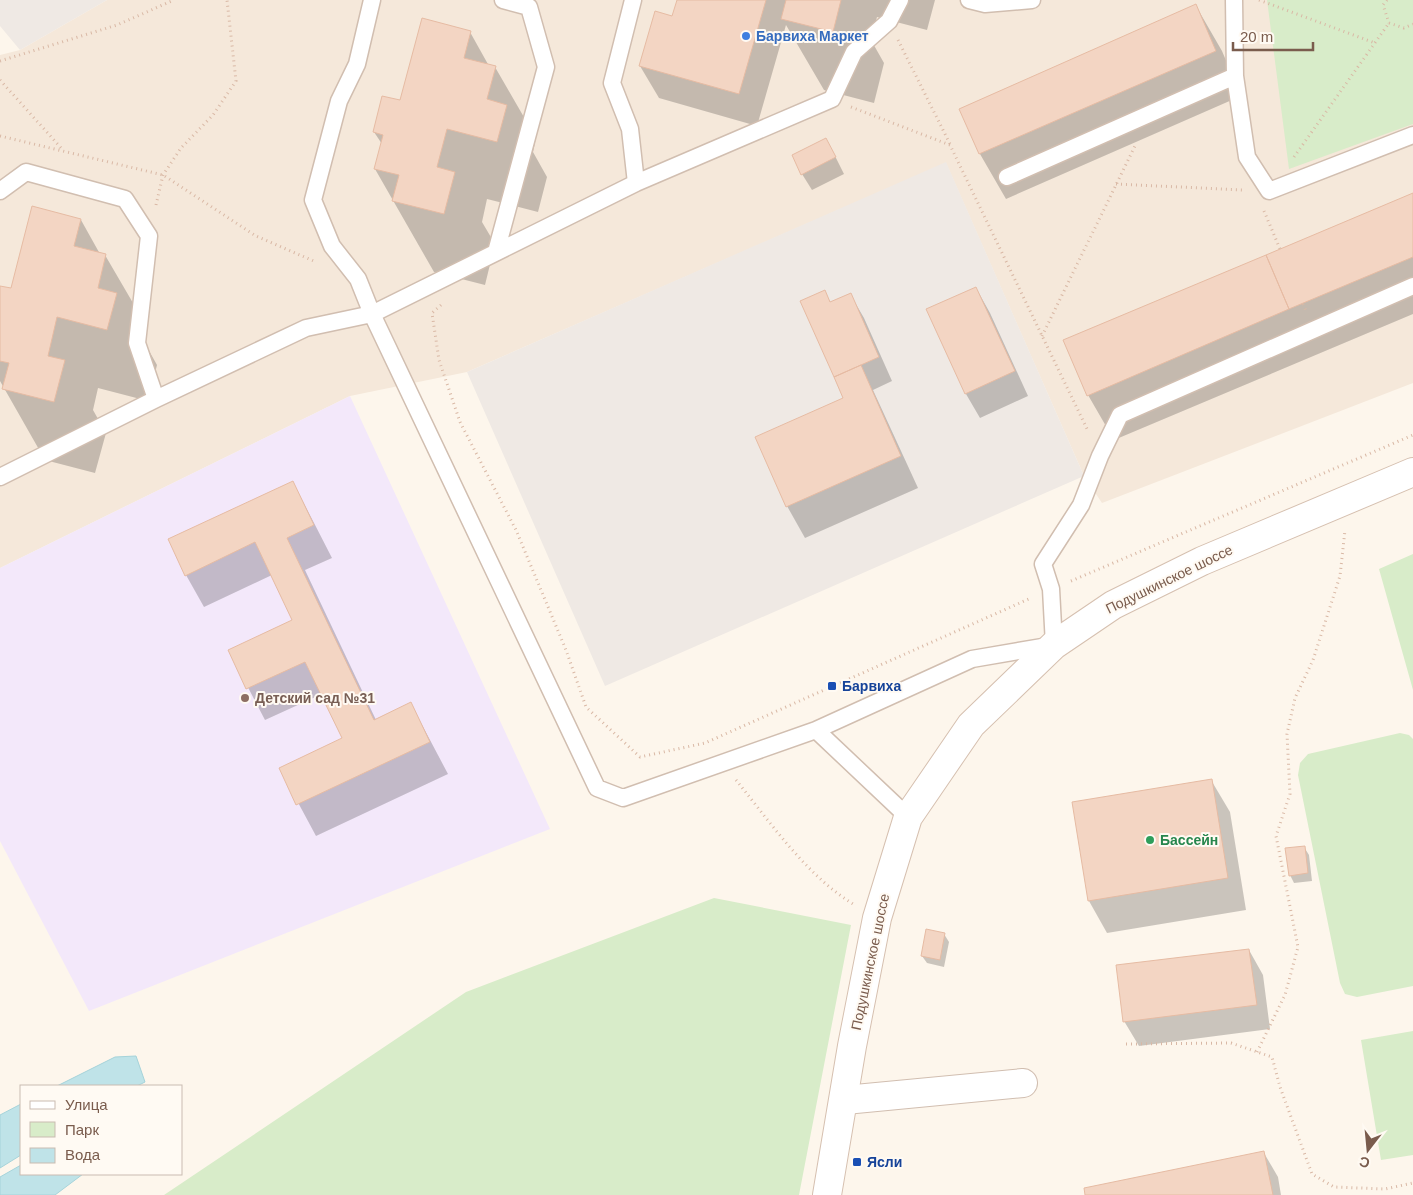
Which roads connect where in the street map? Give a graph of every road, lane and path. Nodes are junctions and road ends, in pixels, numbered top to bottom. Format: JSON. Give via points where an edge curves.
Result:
{"nodes":[{"id":1,"x":174,"y":0,"type":"edge"},
{"id":2,"x":227,"y":0,"type":"edge"},
{"id":3,"x":372,"y":0,"type":"edge"},
{"id":4,"x":503,"y":0,"type":"edge"},
{"id":5,"x":633,"y":0,"type":"edge"},
{"id":6,"x":900,"y":0,"type":"edge"},
{"id":7,"x":969,"y":0,"type":"edge"},
{"id":8,"x":1032,"y":0,"type":"edge"},
{"id":9,"x":1234,"y":0,"type":"edge"},
{"id":10,"x":1259,"y":0,"type":"edge"},
{"id":11,"x":1387,"y":0,"type":"edge"},
{"id":12,"x":889,"y":22,"type":"junction"},
{"id":13,"x":1389,"y":23,"type":"junction"},
{"id":14,"x":1412,"y":24,"type":"edge"},
{"id":15,"x":1413,"y":31,"type":"edge"},
{"id":16,"x":1374,"y":43,"type":"junction"},
{"id":17,"x":0,"y":61,"type":"edge"},
{"id":18,"x":1235,"y":76,"type":"junction"},
{"id":19,"x":0,"y":80,"type":"edge"},
{"id":20,"x":832,"y":99,"type":"junction"},
{"id":21,"x":1152,"y":112,"type":"junction"},
{"id":22,"x":0,"y":136,"type":"edge"},
{"id":23,"x":1413,"y":136,"type":"edge"},
{"id":24,"x":950,"y":145,"type":"junction"},
{"id":25,"x":64,"y":152,"type":"junction"},
{"id":26,"x":163,"y":175,"type":"junction"},
{"id":27,"x":1007,"y":177,"type":"dead end"},
{"id":28,"x":636,"y":183,"type":"junction"},
{"id":29,"x":1116,"y":184,"type":"junction"},
{"id":30,"x":0,"y":191,"type":"edge"},
{"id":31,"x":1269,"y":191,"type":"junction"},
{"id":32,"x":148,"y":236,"type":"junction"},
{"id":33,"x":1280,"y":249,"type":"dead end"},
{"id":34,"x":496,"y":252,"type":"junction"},
{"id":35,"x":358,"y":280,"type":"junction"},
{"id":36,"x":1413,"y":286,"type":"edge"},
{"id":37,"x":445,"y":302,"type":"dead end"},
{"id":38,"x":372,"y":314,"type":"junction"},
{"id":39,"x":1042,"y":336,"type":"junction"},
{"id":40,"x":156,"y":399,"type":"junction"},
{"id":41,"x":1413,"y":435,"type":"edge"},
{"id":42,"x":1100,"y":456,"type":"junction"},
{"id":43,"x":1413,"y":472,"type":"edge"},
{"id":44,"x":0,"y":477,"type":"edge"},
{"id":45,"x":1349,"y":499,"type":"junction"},
{"id":46,"x":1050,"y":589,"type":"junction"},
{"id":47,"x":1054,"y":644,"type":"junction"},
{"id":48,"x":816,"y":730,"type":"junction"},
{"id":49,"x":705,"y":743,"type":"junction"},
{"id":50,"x":723,"y":763,"type":"junction"},
{"id":51,"x":908,"y":817,"type":"junction"},
{"id":52,"x":877,"y":918,"type":"junction"},
{"id":53,"x":1126,"y":1044,"type":"dead end"},
{"id":54,"x":1257,"y":1052,"type":"junction"},
{"id":55,"x":1023,"y":1083,"type":"dead end"},
{"id":56,"x":845,"y":1100,"type":"junction"},
{"id":57,"x":1413,"y":1183,"type":"edge"},
{"id":58,"x":827,"y":1195,"type":"edge"}],
"edges":[{"from":1,"to":17,"type":"path","via":[[117,25]]},
{"from":2,"to":26,"type":"path","via":[[236,81],[213,115],[181,148]]},
{"from":3,"to":35,"type":"lane","via":[[357,64],[339,101],[314,200],[332,246]]},
{"from":4,"to":34,"type":"lane","via":[[529,7],[546,67]]},
{"from":5,"to":28,"type":"lane","via":[[612,83],[630,129]]},
{"from":6,"to":12,"type":"lane"},
{"from":7,"to":8,"type":"lane","via":[[985,4]]},
{"from":9,"to":18,"type":"lane"},
{"from":10,"to":16,"type":"path"},
{"from":11,"to":13,"type":"path","via":[[1383,5]]},
{"from":12,"to":20,"type":"lane","via":[[854,52]]},
{"from":12,"to":24,"type":"path"},
{"from":13,"to":14,"type":"path","via":[[1404,28]]},
{"from":13,"to":16,"type":"path"},
{"from":14,"to":15,"type":"path"},
{"from":16,"to":31,"type":"path"},
{"from":18,"to":21,"type":"lane"},
{"from":18,"to":31,"type":"lane","via":[[1247,157]]},
{"from":19,"to":25,"type":"path"},
{"from":20,"to":24,"type":"path"},
{"from":20,"to":28,"type":"lane"},
{"from":21,"to":27,"type":"lane"},
{"from":21,"to":29,"type":"path"},
{"from":22,"to":25,"type":"path"},
{"from":23,"to":31,"type":"lane"},
{"from":24,"to":39,"type":"path"},
{"from":25,"to":26,"type":"path"},
{"from":26,"to":32,"type":"path"},
{"from":26,"to":35,"type":"path","via":[[256,236]]},
{"from":28,"to":34,"type":"lane"},
{"from":29,"to":31,"type":"path"},
{"from":29,"to":39,"type":"path"},
{"from":30,"to":32,"type":"lane","via":[[26,172],[124,199]]},
{"from":31,"to":33,"type":"path","via":[[1263,208]]},
{"from":32,"to":40,"type":"lane","via":[[137,343]]},
{"from":34,"to":38,"type":"lane"},
{"from":35,"to":38,"type":"lane"},
{"from":36,"to":42,"type":"lane","via":[[1120,415]]},
{"from":37,"to":49,"type":"path","via":[[432,313],[439,360],[460,422],[516,530],[586,707],[640,756]]},
{"from":38,"to":40,"type":"lane","via":[[306,328]]},
{"from":38,"to":50,"type":"lane","via":[[597,788],[623,798]]},
{"from":39,"to":42,"type":"path"},
{"from":40,"to":44,"type":"lane"},
{"from":41,"to":46,"type":"path"},
{"from":42,"to":46,"type":"lane","via":[[1081,505],[1043,564]]},
{"from":43,"to":45,"type":"main road","name":"Подушкинское шоссе"},
{"from":45,"to":47,"type":"main road","name":"Подушкинское шоссе","via":[[1202,560],[1113,604]]},
{"from":45,"to":54,"type":"path","via":[[1340,576],[1313,660],[1295,698],[1287,734],[1290,794],[1276,836],[1298,947],[1285,995]]},
{"from":46,"to":47,"type":"lane"},
{"from":46,"to":49,"type":"path"},
{"from":47,"to":48,"type":"lane","via":[[972,659]]},
{"from":47,"to":51,"type":"main road","name":"Подушкинское шоссе","via":[[971,725]]},
{"from":48,"to":50,"type":"lane"},
{"from":48,"to":51,"type":"lane"},
{"from":49,"to":50,"type":"path"},
{"from":50,"to":52,"type":"path","via":[[794,851],[836,893]]},
{"from":51,"to":52,"type":"main road","name":"Подушкинское шоссе"},
{"from":52,"to":56,"type":"main road","name":"Подушкинское шоссе"},
{"from":53,"to":54,"type":"path","via":[[1231,1042]]},
{"from":54,"to":57,"type":"path","via":[[1272,1057],[1312,1174],[1334,1187],[1385,1189]]},
{"from":55,"to":56,"type":"main road"},
{"from":56,"to":58,"type":"main road","name":"Подушкинское шоссе"}]}
